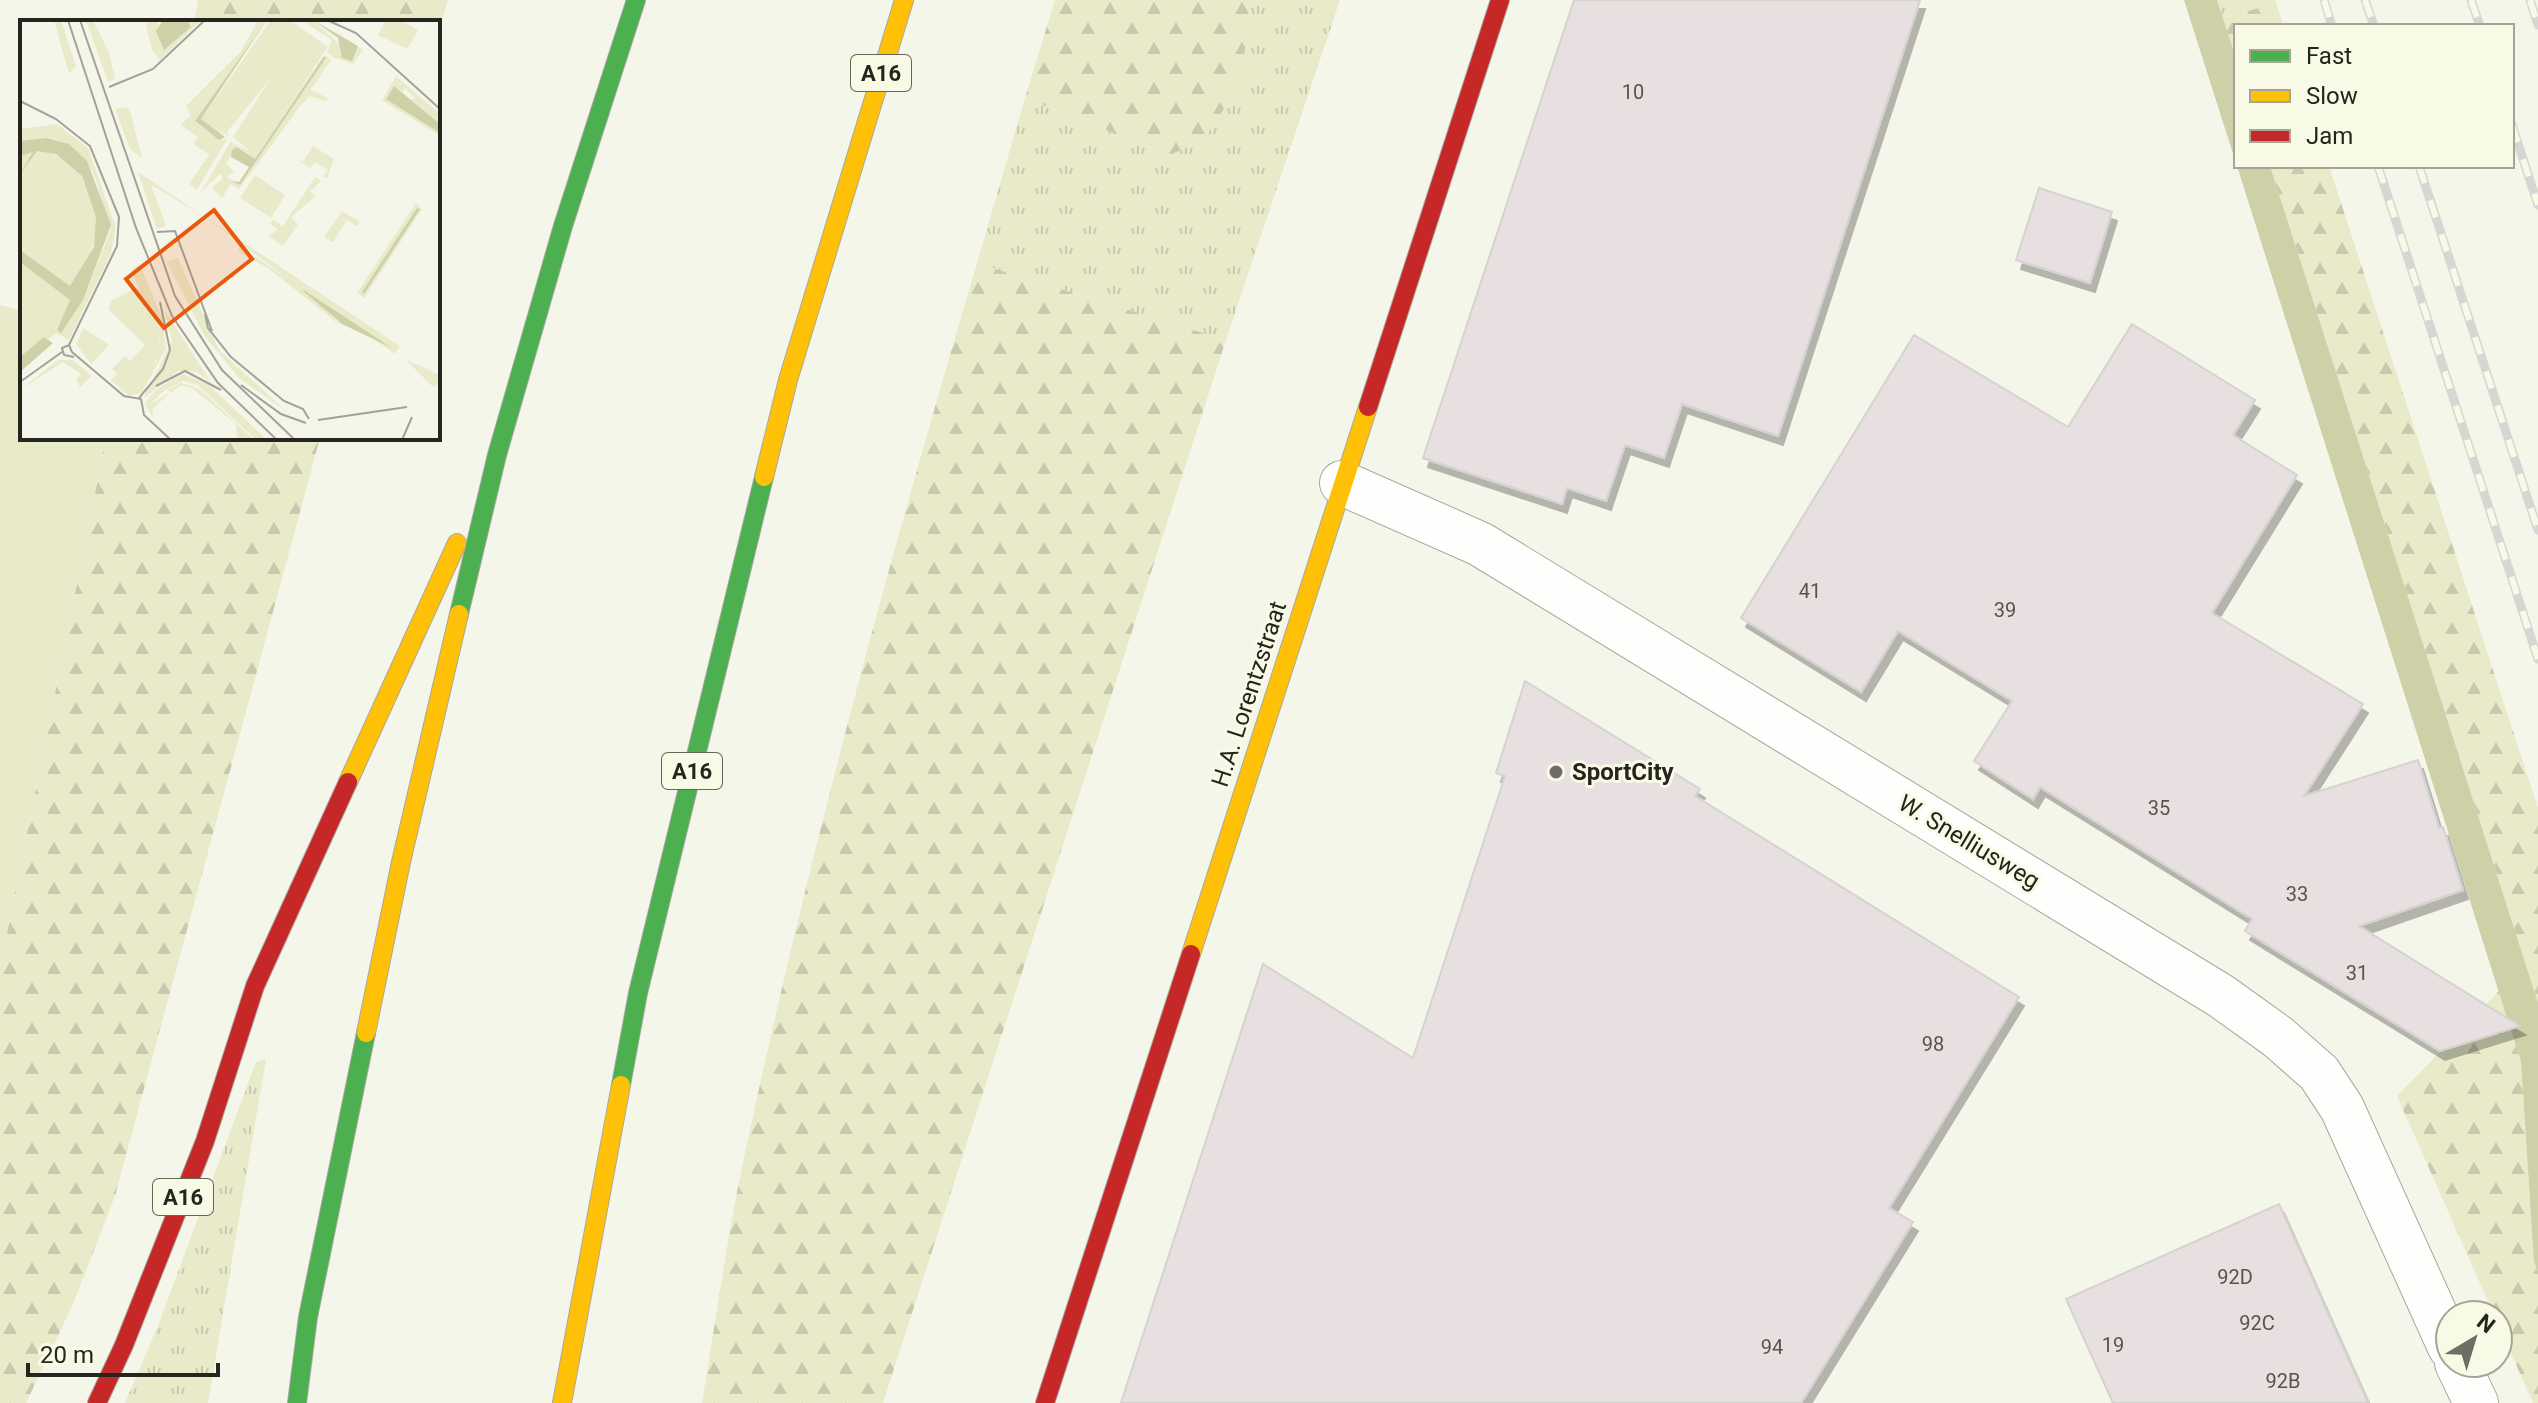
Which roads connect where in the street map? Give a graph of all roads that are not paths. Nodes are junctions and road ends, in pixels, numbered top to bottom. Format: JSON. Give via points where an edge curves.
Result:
{"nodes":[{"id":1,"x":636,"y":0,"type":"edge"},
{"id":2,"x":904,"y":0,"type":"edge"},
{"id":3,"x":1500,"y":0,"type":"edge"},
{"id":4,"x":497,"y":455,"type":"junction"},
{"id":5,"x":1342,"y":483,"type":"junction"},
{"id":6,"x":2434,"y":1312,"type":"edge"},
{"id":7,"x":2465,"y":1379,"type":"edge"},
{"id":8,"x":97,"y":1403,"type":"edge"},
{"id":9,"x":297,"y":1403,"type":"edge"},
{"id":10,"x":562,"y":1403,"type":"edge"},
{"id":11,"x":1045,"y":1403,"type":"edge"},
{"id":12,"x":2476,"y":1403,"type":"edge"}],
"edges":[{"from":1,"to":4,"type":"main road","number":"A16"},
{"from":2,"to":10,"type":"main road","number":"A16","via":[[788,380],[638,993]]},
{"from":3,"to":5,"type":"main road","name":"H.A. Lorentzstraat"},
{"from":4,"to":8,"type":"main road","number":"A16","via":[[255,986],[205,1141]]},
{"from":4,"to":9,"type":"main road","number":"A16","via":[[401,862],[308,1317]]},
{"from":5,"to":6,"type":"street","name":"W. Snelliusweg","via":[[1480,544],[2221,996],[2278,1037],[2319,1073],[2342,1108]]},
{"from":5,"to":11,"type":"main road","name":"H.A. Lorentzstraat"},
{"from":7,"to":12,"type":"street"}]}
